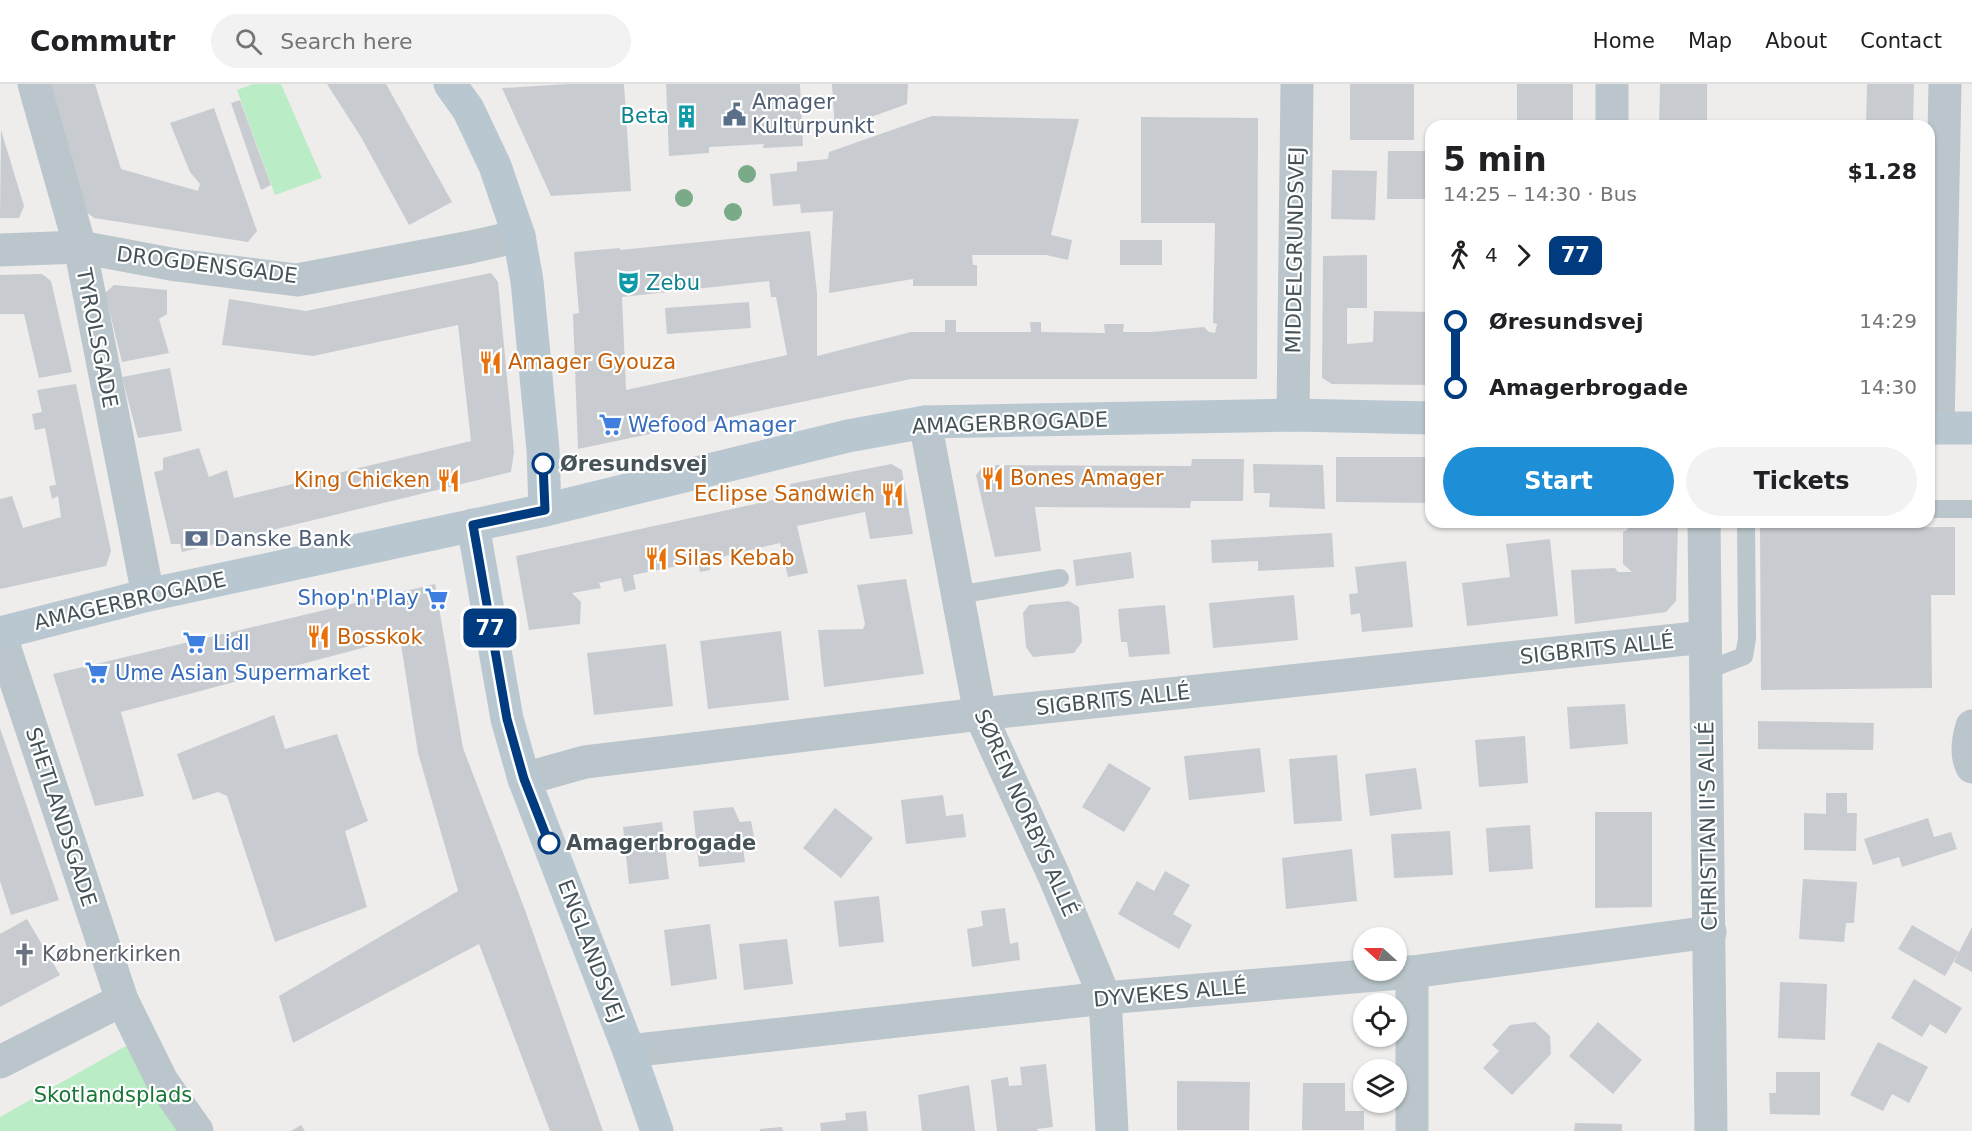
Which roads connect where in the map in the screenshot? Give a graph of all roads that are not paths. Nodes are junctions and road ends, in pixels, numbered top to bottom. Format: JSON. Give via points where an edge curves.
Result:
{"nodes":[{"id":1,"x":33,"y":84,"type":"edge"},
{"id":2,"x":450,"y":84,"type":"edge"},
{"id":3,"x":1297,"y":84,"type":"edge"},
{"id":4,"x":1612,"y":84,"type":"edge"},
{"id":5,"x":1945,"y":84,"type":"edge"},
{"id":6,"x":1612,"y":120,"type":"edge"},
{"id":7,"x":519,"y":236,"type":"junction"},
{"id":8,"x":80,"y":247,"type":"junction"},
{"id":9,"x":0,"y":250,"type":"edge"},
{"id":10,"x":1935,"y":371,"type":"edge"},
{"id":11,"x":1293,"y":416,"type":"junction"},
{"id":12,"x":1425,"y":418,"type":"edge"},
{"id":13,"x":925,"y":422,"type":"junction"},
{"id":14,"x":1935,"y":428,"type":"edge"},
{"id":15,"x":1972,"y":428,"type":"edge"},
{"id":16,"x":1935,"y":509,"type":"edge"},
{"id":17,"x":1972,"y":509,"type":"edge"},
{"id":18,"x":545,"y":510,"type":"junction"},
{"id":19,"x":473,"y":525,"type":"junction"},
{"id":20,"x":1704,"y":528,"type":"edge"},
{"id":21,"x":1746,"y":528,"type":"edge"},
{"id":22,"x":1060,"y":578,"type":"dead end"},
{"id":23,"x":148,"y":595,"type":"junction"},
{"id":24,"x":957,"y":595,"type":"junction"},
{"id":25,"x":0,"y":633,"type":"edge"},
{"id":26,"x":1705,"y":637,"type":"junction"},
{"id":27,"x":1705,"y":671,"type":"junction"},
{"id":28,"x":980,"y":714,"type":"junction"},
{"id":29,"x":1972,"y":726,"type":"edge"},
{"id":30,"x":1972,"y":767,"type":"edge"},
{"id":31,"x":524,"y":779,"type":"junction"},
{"id":32,"x":1710,"y":932,"type":"junction"},
{"id":33,"x":1412,"y":972,"type":"junction"},
{"id":34,"x":1105,"y":998,"type":"junction"},
{"id":35,"x":122,"y":1000,"type":"junction"},
{"id":36,"x":629,"y":1051,"type":"junction"},
{"id":37,"x":0,"y":1062,"type":"edge"},
{"id":38,"x":196,"y":1131,"type":"edge"},
{"id":39,"x":657,"y":1131,"type":"edge"},
{"id":40,"x":1112,"y":1131,"type":"edge"},
{"id":41,"x":1412,"y":1131,"type":"edge"},
{"id":42,"x":1711,"y":1131,"type":"edge"}],
"edges":[{"from":1,"to":8,"type":"street","name":"TYROLSGADE"},
{"from":2,"to":7,"type":"street","via":[[468,109],[495,166]]},
{"from":3,"to":11,"type":"street","name":"MIDDELGRUNDSVEJ"},
{"from":4,"to":6,"type":"street"},
{"from":5,"to":10,"type":"street"},
{"from":7,"to":8,"type":"street","name":"DROGDENSGADE","via":[[297,280],[176,265]]},
{"from":7,"to":18,"type":"street","via":[[527,281]]},
{"from":8,"to":9,"type":"street","name":"DROGDENSGADE"},
{"from":8,"to":23,"type":"street","name":"TYROLSGADE"},
{"from":11,"to":12,"type":"street","name":"AMAGERBROGADE"},
{"from":11,"to":13,"type":"street","name":"AMAGERBROGADE"},
{"from":13,"to":18,"type":"street","name":"AMAGERBROGADE","via":[[848,436]]},
{"from":13,"to":24,"type":"street","name":"SØREN NORBYS ALLÉ"},
{"from":14,"to":15,"type":"street"},
{"from":16,"to":17,"type":"lane"},
{"from":18,"to":19,"type":"street","name":"AMAGERBROGADE"},
{"from":19,"to":23,"type":"street","name":"AMAGERBROGADE"},
{"from":19,"to":31,"type":"street","name":"ENGLANDSVEJ","via":[[507,719]]},
{"from":20,"to":26,"type":"street","name":"CHRISTIAN II'S ALLÉ"},
{"from":21,"to":27,"type":"lane","via":[[1744,656]]},
{"from":22,"to":24,"type":"lane"},
{"from":23,"to":25,"type":"street","name":"AMAGERBROGADE"},
{"from":24,"to":28,"type":"street","name":"SØREN NORBYS ALLÉ"},
{"from":25,"to":35,"type":"street","name":"SHETLANDSGADE"},
{"from":26,"to":27,"type":"street","name":"CHRISTIAN II'S ALLÉ"},
{"from":26,"to":28,"type":"street","name":"SIGBRITS ALLÉ"},
{"from":27,"to":32,"type":"street","name":"CHRISTIAN II'S ALLÉ"},
{"from":28,"to":31,"type":"street","name":"SIGBRITS ALLÉ","via":[[585,762]]},
{"from":28,"to":34,"type":"street","name":"SØREN NORBYS ALLÉ"},
{"from":29,"to":30,"type":"street","via":[[1968,739]]},
{"from":31,"to":36,"type":"street","name":"ENGLANDSVEJ"},
{"from":32,"to":33,"type":"street","name":"DYVEKES ALLÉ"},
{"from":32,"to":42,"type":"street","name":"CHRISTIAN II'S ALLÉ"},
{"from":33,"to":34,"type":"street","name":"DYVEKES ALLÉ"},
{"from":33,"to":41,"type":"street"},
{"from":34,"to":36,"type":"street","name":"DYVEKES ALLÉ"},
{"from":34,"to":40,"type":"street","name":"SØREN NORBYS ALLÉ"},
{"from":35,"to":37,"type":"street"},
{"from":35,"to":38,"type":"street","name":"SHETLANDSGADE","via":[[162,1081]]},
{"from":36,"to":39,"type":"street","name":"ENGLANDSVEJ"}]}
